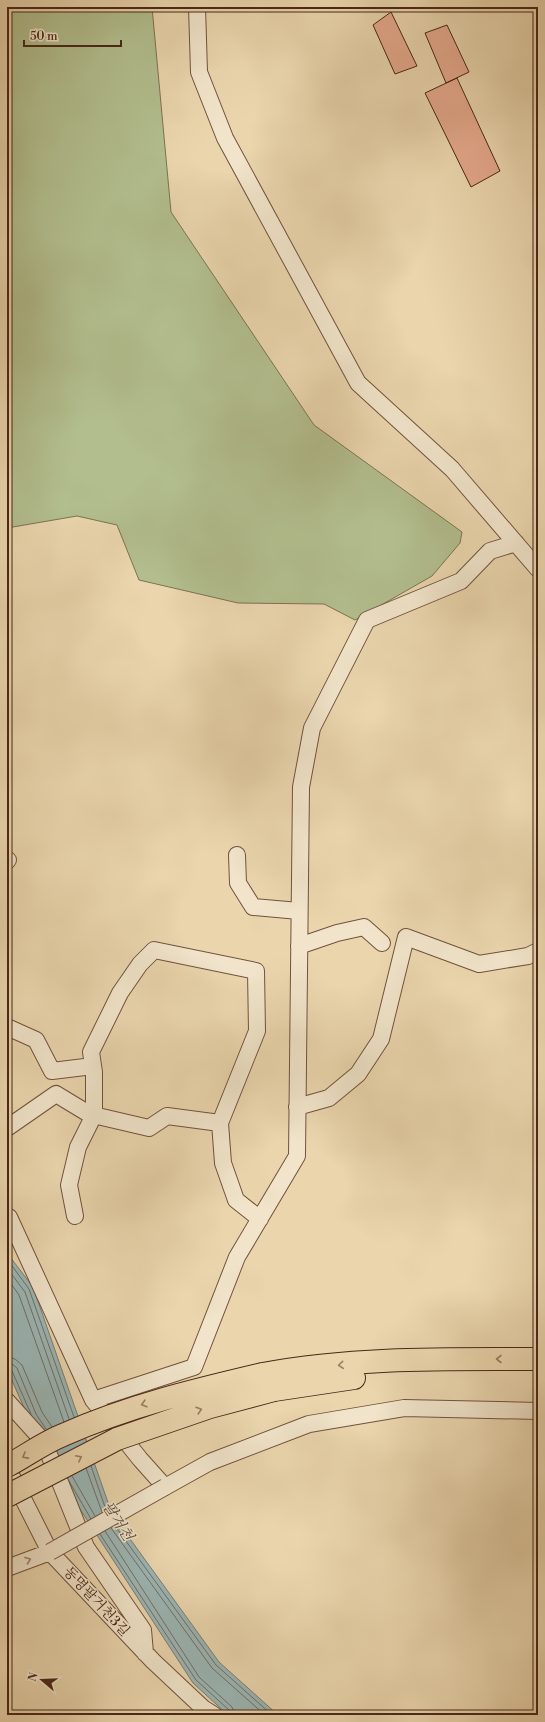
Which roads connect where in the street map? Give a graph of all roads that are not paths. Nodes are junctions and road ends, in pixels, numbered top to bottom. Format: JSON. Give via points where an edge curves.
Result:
{"nodes":[{"id":1,"x":197,"y":7,"type":"edge"},
{"id":2,"x":516,"y":543,"type":"junction"},
{"id":3,"x":538,"y":569,"type":"edge"},
{"id":4,"x":237,"y":855,"type":"dead end"},
{"id":5,"x":299,"y":911,"type":"junction"},
{"id":6,"x":382,"y":943,"type":"dead end"},
{"id":7,"x":299,"y":946,"type":"junction"},
{"id":8,"x":538,"y":951,"type":"edge"},
{"id":9,"x":7,"y":1027,"type":"edge"},
{"id":10,"x":93,"y":1066,"type":"junction"},
{"id":11,"x":297,"y":1107,"type":"junction"},
{"id":12,"x":94,"y":1115,"type":"junction"},
{"id":13,"x":220,"y":1123,"type":"junction"},
{"id":14,"x":7,"y":1128,"type":"edge"},
{"id":15,"x":8,"y":1213,"type":"edge"},
{"id":16,"x":75,"y":1216,"type":"dead end"},
{"id":17,"x":260,"y":1219,"type":"junction"},
{"id":18,"x":538,"y":1358,"type":"edge"},
{"id":19,"x":538,"y":1373,"type":"edge"},
{"id":20,"x":268,"y":1382,"type":"junction"},
{"id":21,"x":93,"y":1400,"type":"junction"},
{"id":22,"x":7,"y":1401,"type":"edge"},
{"id":23,"x":538,"y":1411,"type":"edge"},
{"id":24,"x":7,"y":1466,"type":"edge"},
{"id":25,"x":165,"y":1487,"type":"junction"},
{"id":26,"x":7,"y":1496,"type":"edge"},
{"id":27,"x":50,"y":1552,"type":"junction"},
{"id":28,"x":7,"y":1568,"type":"edge"},
{"id":29,"x":145,"y":1653,"type":"junction"},
{"id":30,"x":214,"y":1715,"type":"edge"}],
"edges":[{"from":1,"to":2,"type":"street","via":[[199,72],[224,138],[358,383],[452,469]]},
{"from":2,"to":3,"type":"street"},
{"from":2,"to":5,"type":"street","via":[[490,551],[461,581],[367,620],[312,728],[301,787]]},
{"from":4,"to":5,"type":"street","via":[[238,883],[253,906]]},
{"from":5,"to":7,"type":"street"},
{"from":6,"to":7,"type":"street","via":[[364,927]]},
{"from":7,"to":11,"type":"street"},
{"from":8,"to":11,"type":"street","via":[[528,956],[479,964],[406,938],[381,1039],[358,1074],[329,1098]]},
{"from":9,"to":10,"type":"street","via":[[36,1040],[52,1071]]},
{"from":10,"to":12,"type":"street"},
{"from":10,"to":13,"type":"street","via":[[91,1052],[120,993],[140,964],[154,950],[256,971],[257,1031]]},
{"from":11,"to":17,"type":"street","via":[[297,1156]]},
{"from":12,"to":13,"type":"street","via":[[149,1128],[167,1116]]},
{"from":12,"to":14,"type":"street","via":[[56,1094]]},
{"from":12,"to":16,"type":"street","via":[[78,1147],[69,1184]]},
{"from":13,"to":17,"type":"street","via":[[222,1163],[236,1200]]},
{"from":15,"to":21,"type":"street"},
{"from":17,"to":21,"type":"street","via":[[237,1257],[194,1367]]},
{"from":18,"to":20,"type":"highway","one_way":true,"via":[[408,1359],[296,1368]]},
{"from":19,"to":20,"type":"highway","via":[[427,1372],[329,1381]]},
{"from":20,"to":24,"type":"highway","one_way":true,"bridge":true,"via":[[196,1390],[126,1410],[61,1435]]},
{"from":26,"to":20,"type":"highway","one_way":true,"bridge":true,"via":[[117,1439],[210,1407]]},
{"from":21,"to":25,"type":"street"},
{"from":22,"to":29,"type":"street","via":[[44,1442],[86,1547],[143,1630]]},
{"from":23,"to":25,"type":"street","via":[[404,1408],[309,1424],[210,1462]]},
{"from":24,"to":27,"type":"street","name":"동명팔거천3길"},
{"from":25,"to":27,"type":"street","bridge":true},
{"from":28,"to":27,"type":"street","one_way":true},
{"from":27,"to":29,"type":"street","name":"동명팔거천3길"},
{"from":29,"to":30,"type":"street","name":"동명팔거천3길","via":[[203,1708]]}]}
